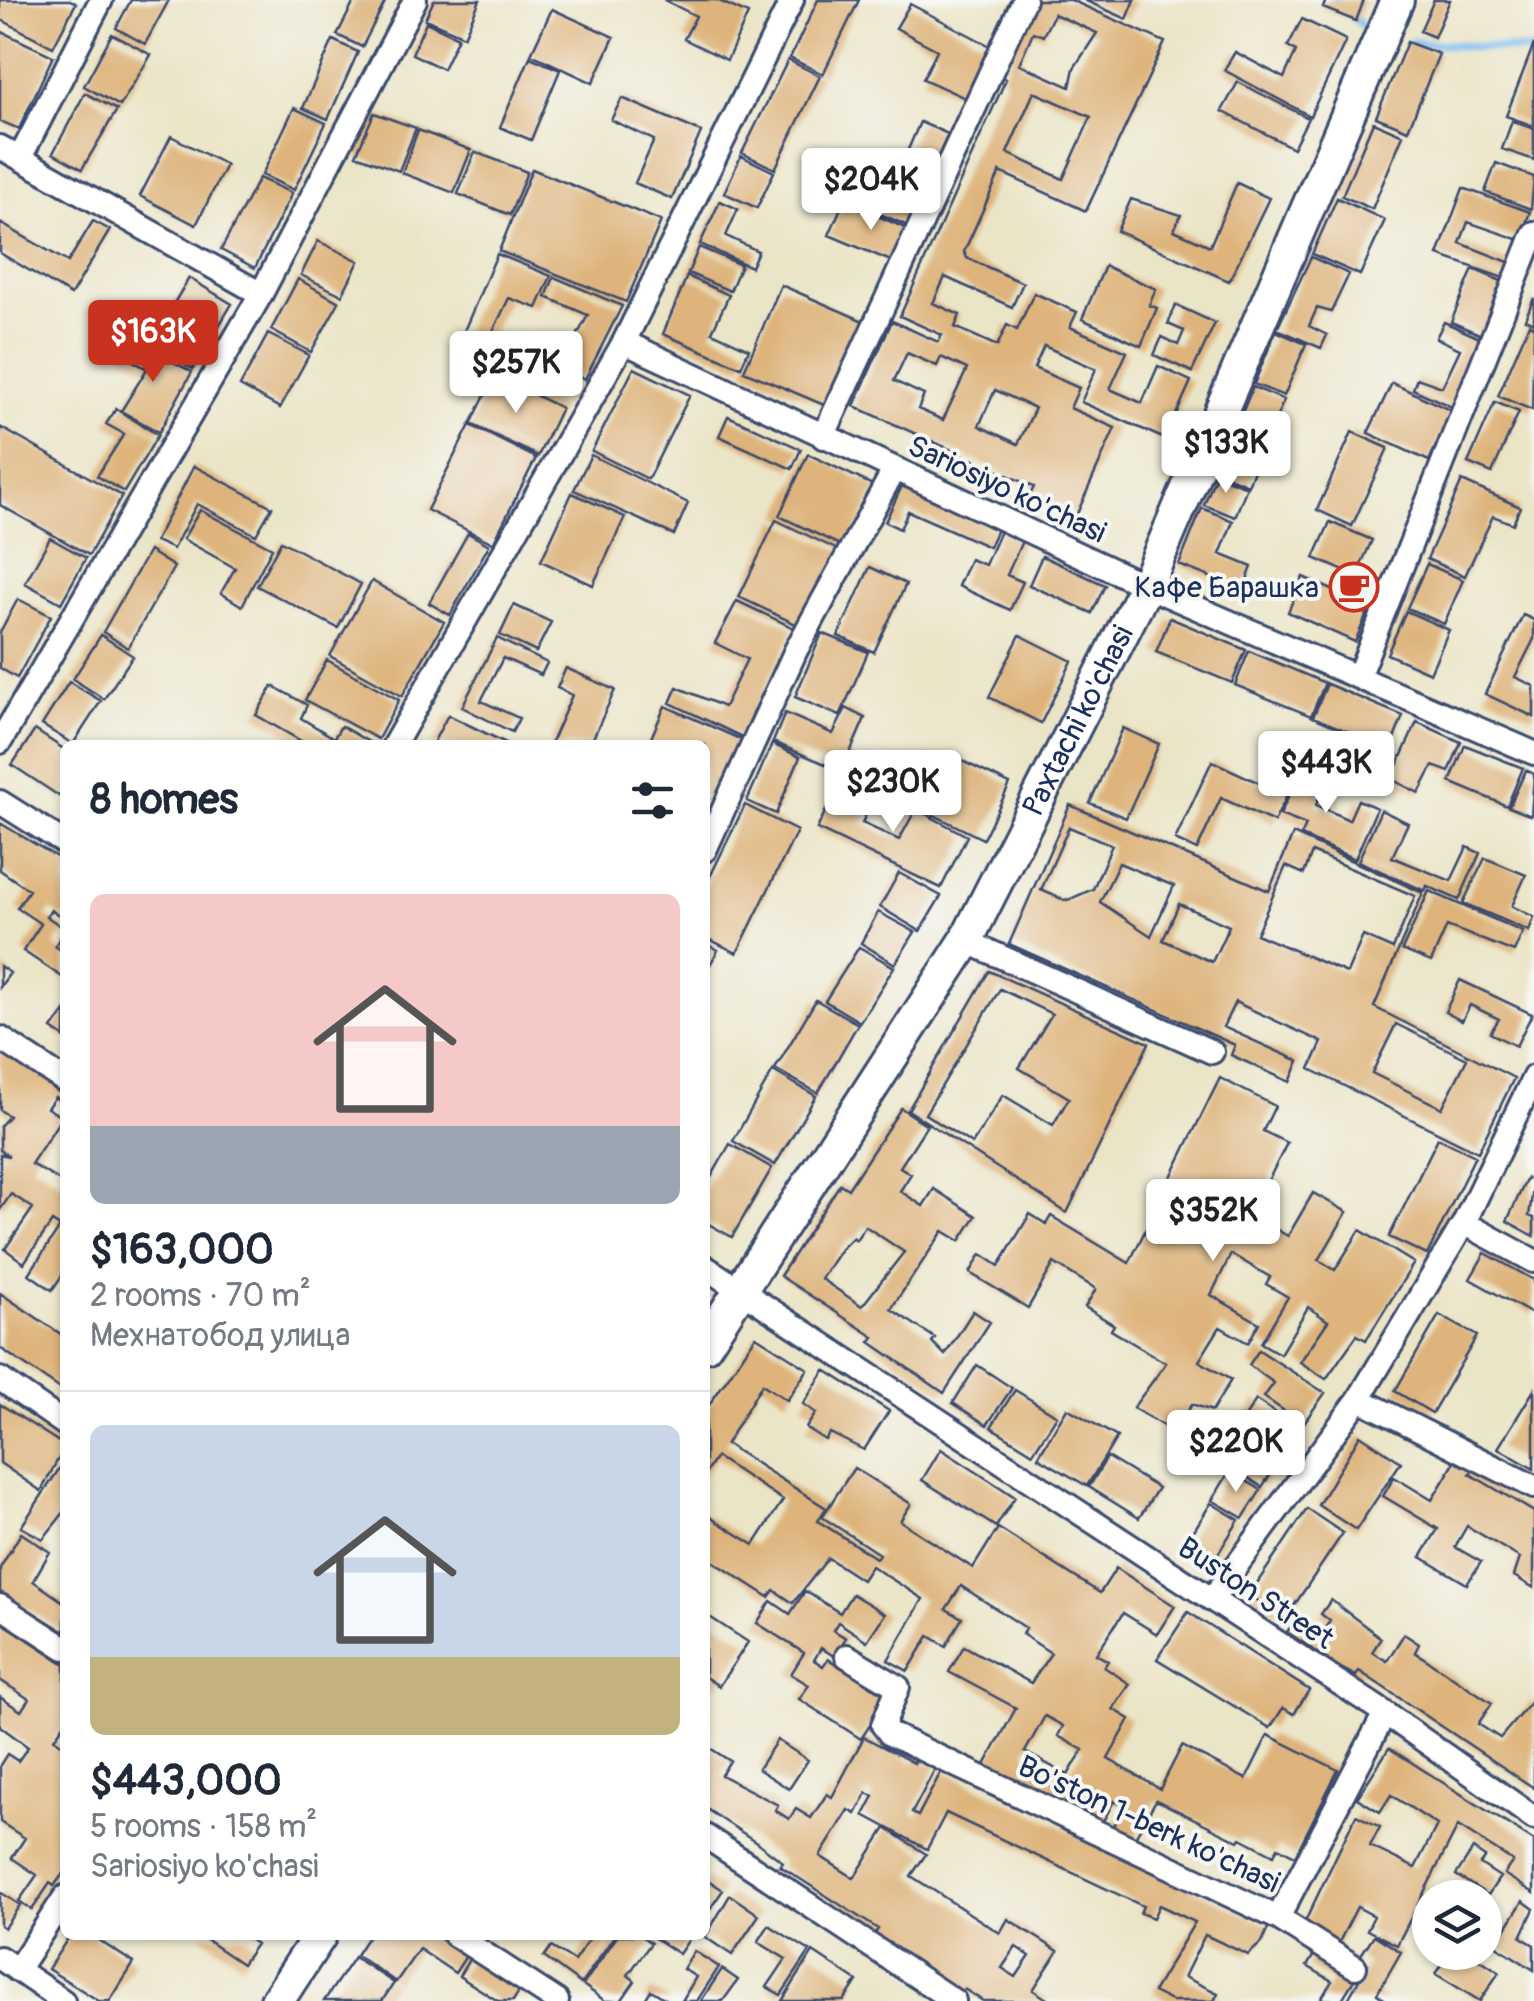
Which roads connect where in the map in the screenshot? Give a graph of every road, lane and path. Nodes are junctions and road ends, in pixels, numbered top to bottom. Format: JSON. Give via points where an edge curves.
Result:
{"nodes":[{"id":1,"x":100,"y":0,"type":"edge"},
{"id":2,"x":415,"y":0,"type":"edge"},
{"id":3,"x":792,"y":0,"type":"edge"},
{"id":4,"x":1024,"y":0,"type":"edge"},
{"id":5,"x":1397,"y":0,"type":"edge"},
{"id":6,"x":10,"y":152,"type":"edge"},
{"id":7,"x":1534,"y":233,"type":"edge"},
{"id":8,"x":261,"y":294,"type":"junction"},
{"id":9,"x":624,"y":342,"type":"junction"},
{"id":10,"x":823,"y":438,"type":"junction"},
{"id":11,"x":894,"y":470,"type":"junction"},
{"id":12,"x":1146,"y":586,"type":"junction"},
{"id":13,"x":1358,"y":678,"type":"junction"},
{"id":14,"x":397,"y":740,"type":"edge"},
{"id":15,"x":0,"y":742,"type":"edge"},
{"id":16,"x":1534,"y":753,"type":"edge"},
{"id":17,"x":0,"y":802,"type":"edge"},
{"id":18,"x":710,"y":839,"type":"edge"},
{"id":19,"x":60,"y":840,"type":"edge"},
{"id":20,"x":966,"y":941,"type":"junction"},
{"id":21,"x":0,"y":1038,"type":"edge"},
{"id":22,"x":1212,"y":1052,"type":"dead end"},
{"id":23,"x":1534,"y":1077,"type":"edge"},
{"id":24,"x":60,"y":1078,"type":"edge"},
{"id":25,"x":1464,"y":1224,"type":"junction"},
{"id":26,"x":1534,"y":1261,"type":"edge"},
{"id":27,"x":710,"y":1270,"type":"edge"},
{"id":28,"x":741,"y":1292,"type":"junction"},
{"id":29,"x":710,"y":1338,"type":"edge"},
{"id":30,"x":0,"y":1380,"type":"edge"},
{"id":31,"x":1359,"y":1399,"type":"junction"},
{"id":32,"x":60,"y":1421,"type":"edge"},
{"id":33,"x":1534,"y":1487,"type":"edge"},
{"id":34,"x":1212,"y":1599,"type":"junction"},
{"id":35,"x":0,"y":1606,"type":"edge"},
{"id":36,"x":60,"y":1645,"type":"edge"},
{"id":37,"x":847,"y":1656,"type":"dead end"},
{"id":38,"x":1385,"y":1714,"type":"junction"},
{"id":39,"x":1534,"y":1818,"type":"edge"},
{"id":40,"x":710,"y":1839,"type":"edge"},
{"id":41,"x":60,"y":1903,"type":"edge"},
{"id":42,"x":1278,"y":1918,"type":"junction"},
{"id":43,"x":317,"y":1940,"type":"edge"},
{"id":44,"x":463,"y":1940,"type":"edge"},
{"id":45,"x":8,"y":1964,"type":"edge"},
{"id":46,"x":1355,"y":1968,"type":"dead end"},
{"id":47,"x":64,"y":2001,"type":"edge"},
{"id":48,"x":277,"y":2001,"type":"edge"},
{"id":49,"x":557,"y":2001,"type":"edge"},
{"id":50,"x":954,"y":2001,"type":"edge"}],
"edges":[{"from":1,"to":6,"type":"street"},
{"from":2,"to":8,"type":"street"},
{"from":3,"to":9,"type":"street"},
{"from":4,"to":10,"type":"street"},
{"from":5,"to":12,"type":"street","name":"Paxtachi ko'chasi"},
{"from":6,"to":8,"type":"street"},
{"from":7,"to":13,"type":"street"},
{"from":8,"to":15,"type":"street"},
{"from":9,"to":10,"type":"street","name":"Sariosiyo ko'chasi"},
{"from":9,"to":14,"type":"street"},
{"from":10,"to":11,"type":"street","name":"Sariosiyo ko'chasi"},
{"from":11,"to":12,"type":"street","name":"Sariosiyo ko'chasi"},
{"from":11,"to":18,"type":"street","via":[[796,650]]},
{"from":12,"to":13,"type":"street","name":"Sariosiyo ko'chasi"},
{"from":12,"to":20,"type":"street","name":"Paxtachi ko'chasi"},
{"from":13,"to":16,"type":"street","name":"Sariosiyo ko'chasi"},
{"from":17,"to":19,"type":"street"},
{"from":20,"to":22,"type":"street"},
{"from":20,"to":28,"type":"street","name":"Paxtachi ko'chasi"},
{"from":21,"to":24,"type":"street"},
{"from":23,"to":25,"type":"street"},
{"from":25,"to":26,"type":"street"},
{"from":25,"to":31,"type":"street"},
{"from":27,"to":28,"type":"street","name":"Buston Street"},
{"from":28,"to":29,"type":"street","name":"Paxtachi ko'chasi"},
{"from":28,"to":34,"type":"street","name":"Buston Street"},
{"from":30,"to":32,"type":"street"},
{"from":31,"to":33,"type":"street"},
{"from":31,"to":34,"type":"street"},
{"from":34,"to":38,"type":"street","name":"Buston Street"},
{"from":35,"to":36,"type":"street"},
{"from":37,"to":42,"type":"street","name":"Bo'ston 1-berk ko'chasi","via":[[898,1687],[883,1725],[890,1734]]},
{"from":38,"to":39,"type":"street","name":"Buston Street"},
{"from":38,"to":42,"type":"street","name":"Bo'ston 1-berk ko'chasi"},
{"from":40,"to":50,"type":"street"},
{"from":41,"to":45,"type":"street"},
{"from":42,"to":46,"type":"street"},
{"from":43,"to":48,"type":"street"},
{"from":44,"to":49,"type":"street"},
{"from":45,"to":47,"type":"street"}]}
